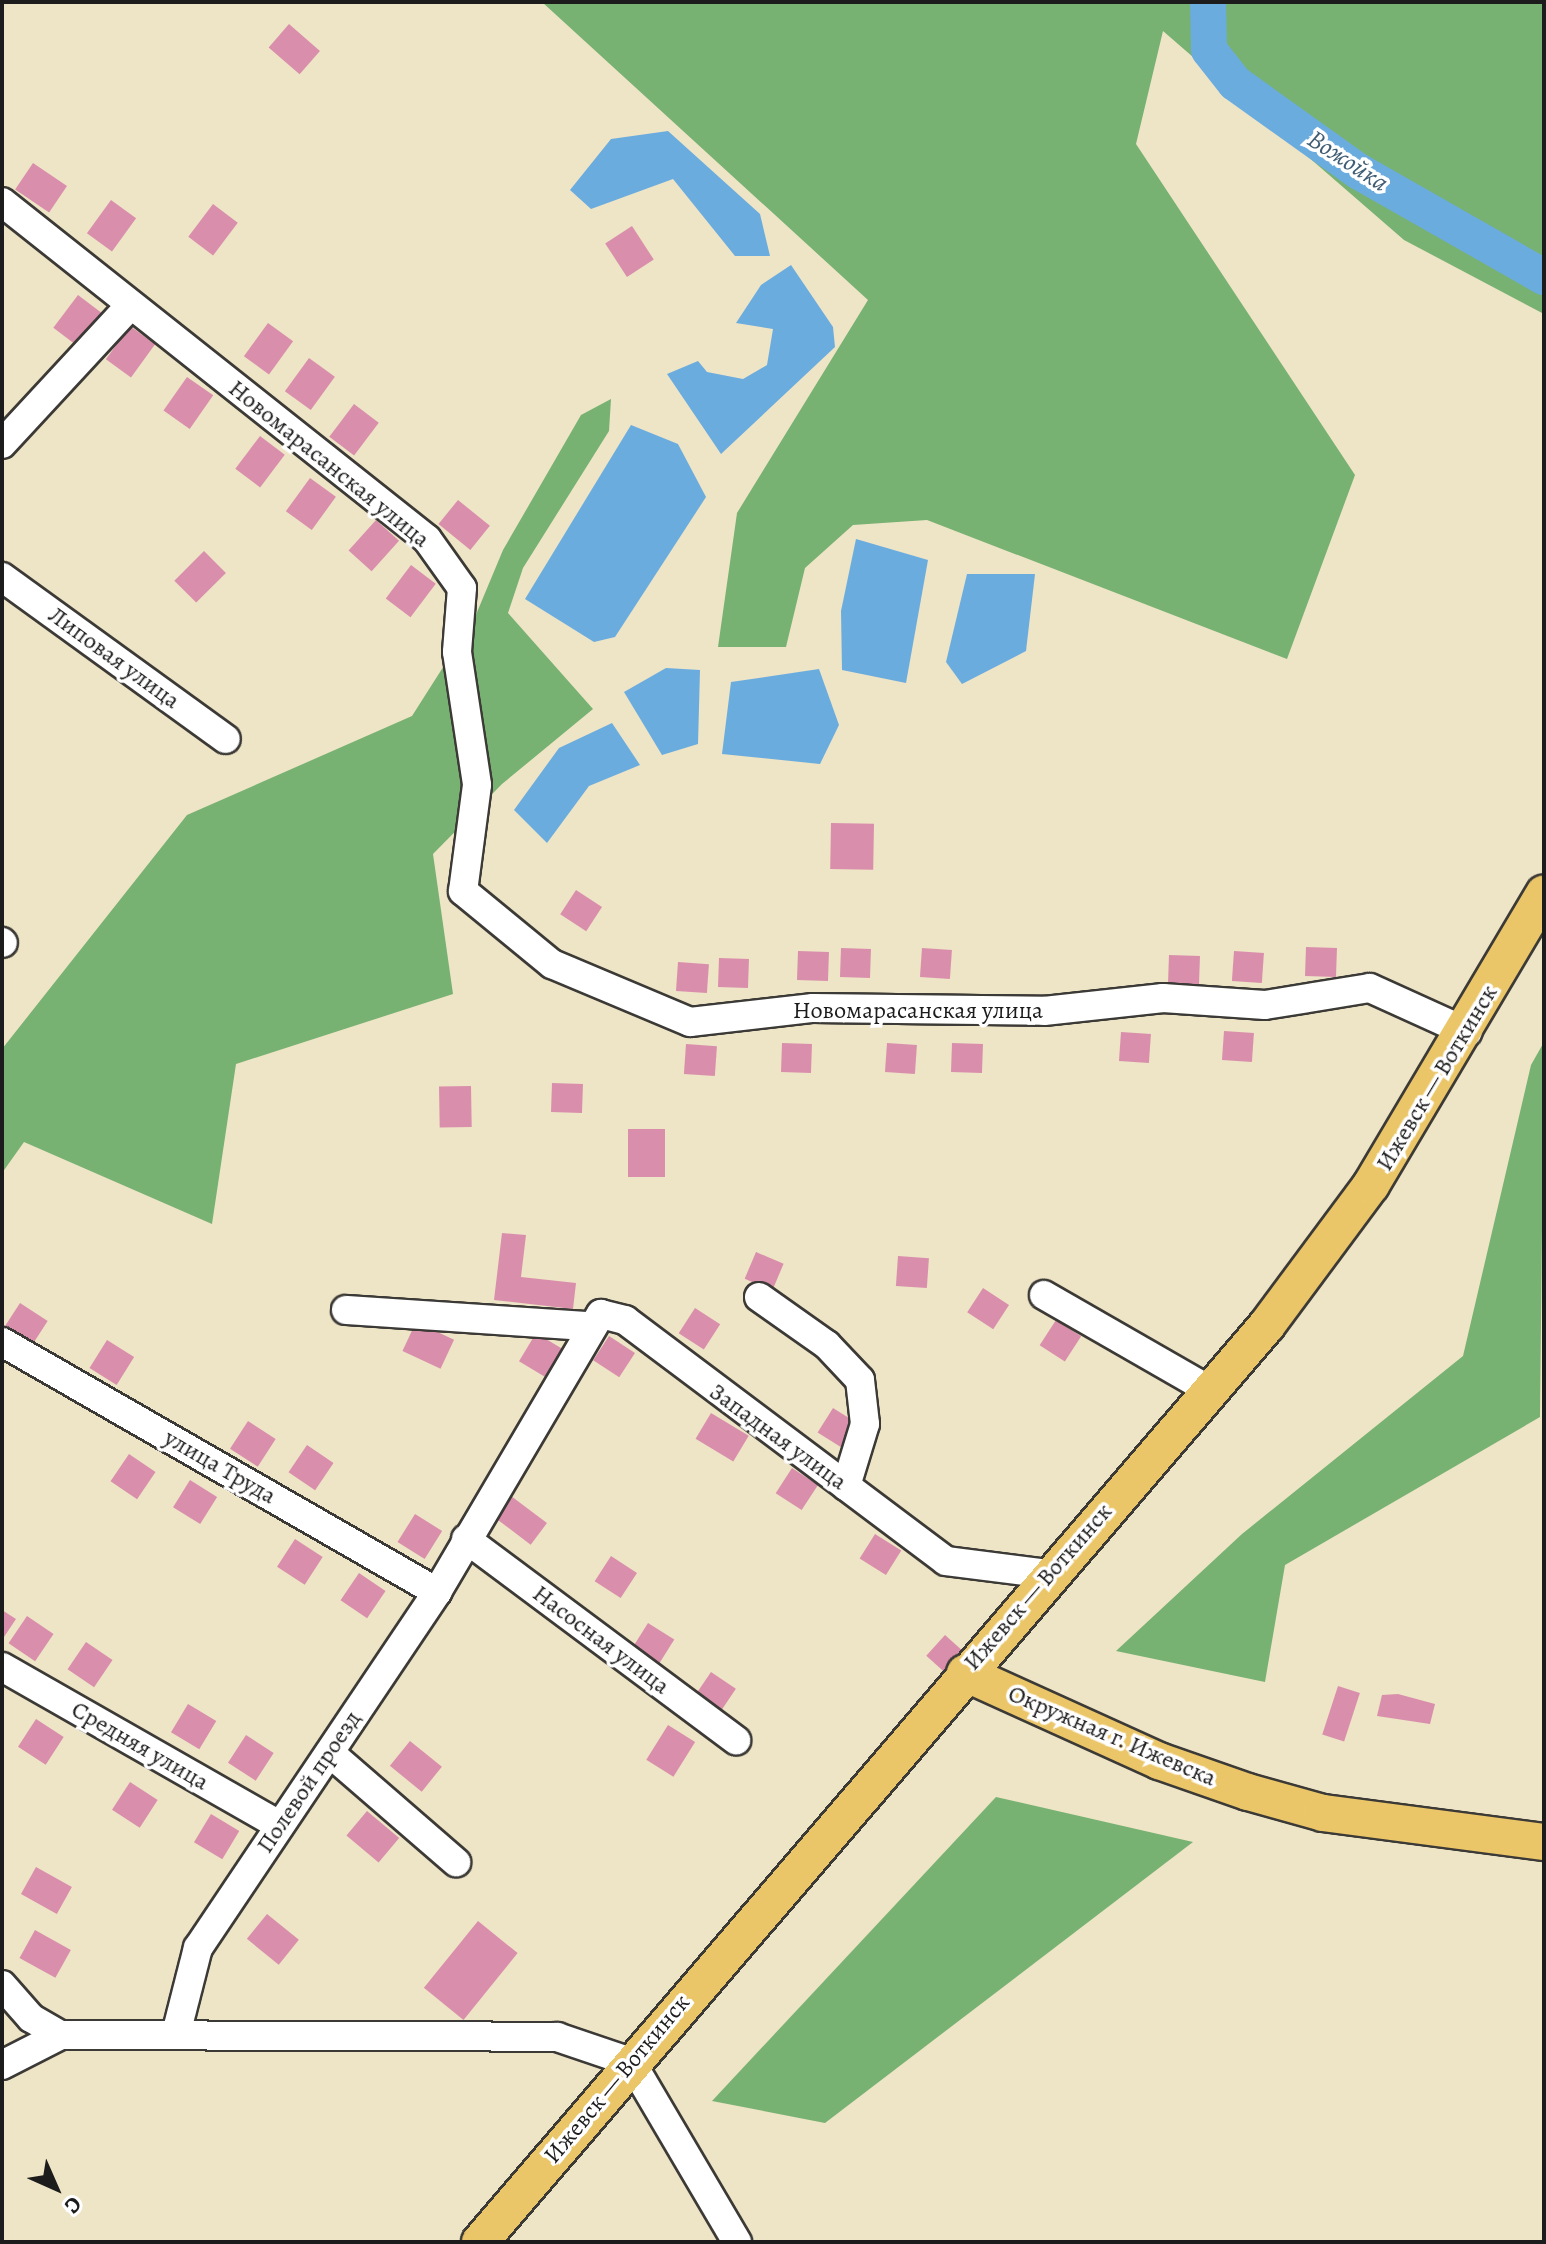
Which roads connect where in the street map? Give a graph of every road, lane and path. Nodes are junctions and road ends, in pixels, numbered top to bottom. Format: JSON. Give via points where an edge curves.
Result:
{"nodes":[{"id":1,"x":2,"y":202,"type":"edge"},
{"id":2,"x":129,"y":307,"type":"junction"},
{"id":3,"x":2,"y":444,"type":"edge"},
{"id":4,"x":2,"y":577,"type":"edge"},
{"id":5,"x":226,"y":739,"type":"dead end"},
{"id":6,"x":1544,"y":894,"type":"edge"},
{"id":7,"x":1467,"y":1032,"type":"junction"},
{"id":8,"x":1044,"y":1295,"type":"dead end"},
{"id":9,"x":759,"y":1297,"type":"dead end"},
{"id":10,"x":346,"y":1310,"type":"dead end"},
{"id":11,"x":600,"y":1319,"type":"junction"},
{"id":12,"x":2,"y":1342,"type":"edge"},
{"id":13,"x":1209,"y":1390,"type":"junction"},
{"id":14,"x":846,"y":1486,"type":"junction"},
{"id":15,"x":466,"y":1539,"type":"junction"},
{"id":16,"x":1049,"y":1574,"type":"junction"},
{"id":17,"x":437,"y":1592,"type":"junction"},
{"id":18,"x":2,"y":1667,"type":"edge"},
{"id":19,"x":965,"y":1673,"type":"junction"},
{"id":20,"x":736,"y":1740,"type":"dead end"},
{"id":21,"x":330,"y":1753,"type":"junction"},
{"id":22,"x":277,"y":1824,"type":"junction"},
{"id":23,"x":1544,"y":1842,"type":"edge"},
{"id":24,"x":456,"y":1862,"type":"dead end"},
{"id":25,"x":2,"y":1985,"type":"edge"},
{"id":26,"x":176,"y":2034,"type":"junction"},
{"id":27,"x":61,"y":2035,"type":"junction"},
{"id":28,"x":631,"y":2062,"type":"junction"},
{"id":29,"x":2,"y":2065,"type":"edge"},
{"id":30,"x":480,"y":2242,"type":"edge"},
{"id":31,"x":737,"y":2242,"type":"edge"}],
"edges":[{"from":1,"to":2,"type":"street","name":"Новомарасанская улица"},
{"from":2,"to":3,"type":"street"},
{"from":2,"to":7,"type":"street","name":"Новомарасанская улица","via":[[190,347],[427,539],[462,588],[457,652],[477,785],[463,891],[552,964],[690,1022],[813,1008],[1044,1011],[1163,998],[1265,1005],[1370,988]]},
{"from":4,"to":5,"type":"street","name":"Липовая улица"},
{"from":6,"to":7,"type":"main road","name":"Ижевск — Воткинск"},
{"from":7,"to":13,"type":"main road","name":"Ижевск — Воткинск","via":[[1371,1185]]},
{"from":8,"to":13,"type":"street"},
{"from":9,"to":14,"type":"street","via":[[827,1345],[860,1380],[865,1424]]},
{"from":10,"to":11,"type":"street"},
{"from":11,"to":14,"type":"street","name":"Западная улица"},
{"from":11,"to":15,"type":"street","name":"Полевой проезд"},
{"from":12,"to":17,"type":"street","name":"улица Труда"},
{"from":13,"to":16,"type":"main road","name":"Ижевск — Воткинск"},
{"from":14,"to":16,"type":"street","name":"Западная улица","via":[[946,1561]]},
{"from":15,"to":17,"type":"street","name":"Полевой проезд"},
{"from":15,"to":20,"type":"street","name":"Насосная улица"},
{"from":16,"to":19,"type":"main road","name":"Ижевск — Воткинск"},
{"from":17,"to":21,"type":"street","name":"Полевой проезд"},
{"from":18,"to":22,"type":"street","name":"Средняя улица"},
{"from":19,"to":23,"type":"main road","name":"Окружная г. Ижевска","via":[[1159,1761],[1248,1792],[1370,1821]]},
{"from":19,"to":28,"type":"main road","name":"Ижевск — Воткинск"},
{"from":21,"to":22,"type":"street","name":"Полевой проезд"},
{"from":21,"to":24,"type":"street"},
{"from":22,"to":26,"type":"street","name":"Полевой проезд","via":[[198,1948]]},
{"from":25,"to":27,"type":"street","via":[[31,2018]]},
{"from":26,"to":27,"type":"street"},
{"from":26,"to":28,"type":"street","via":[[557,2037]]},
{"from":27,"to":29,"type":"street"},
{"from":28,"to":30,"type":"main road","name":"Ижевск — Воткинск"},
{"from":28,"to":31,"type":"street"}]}
